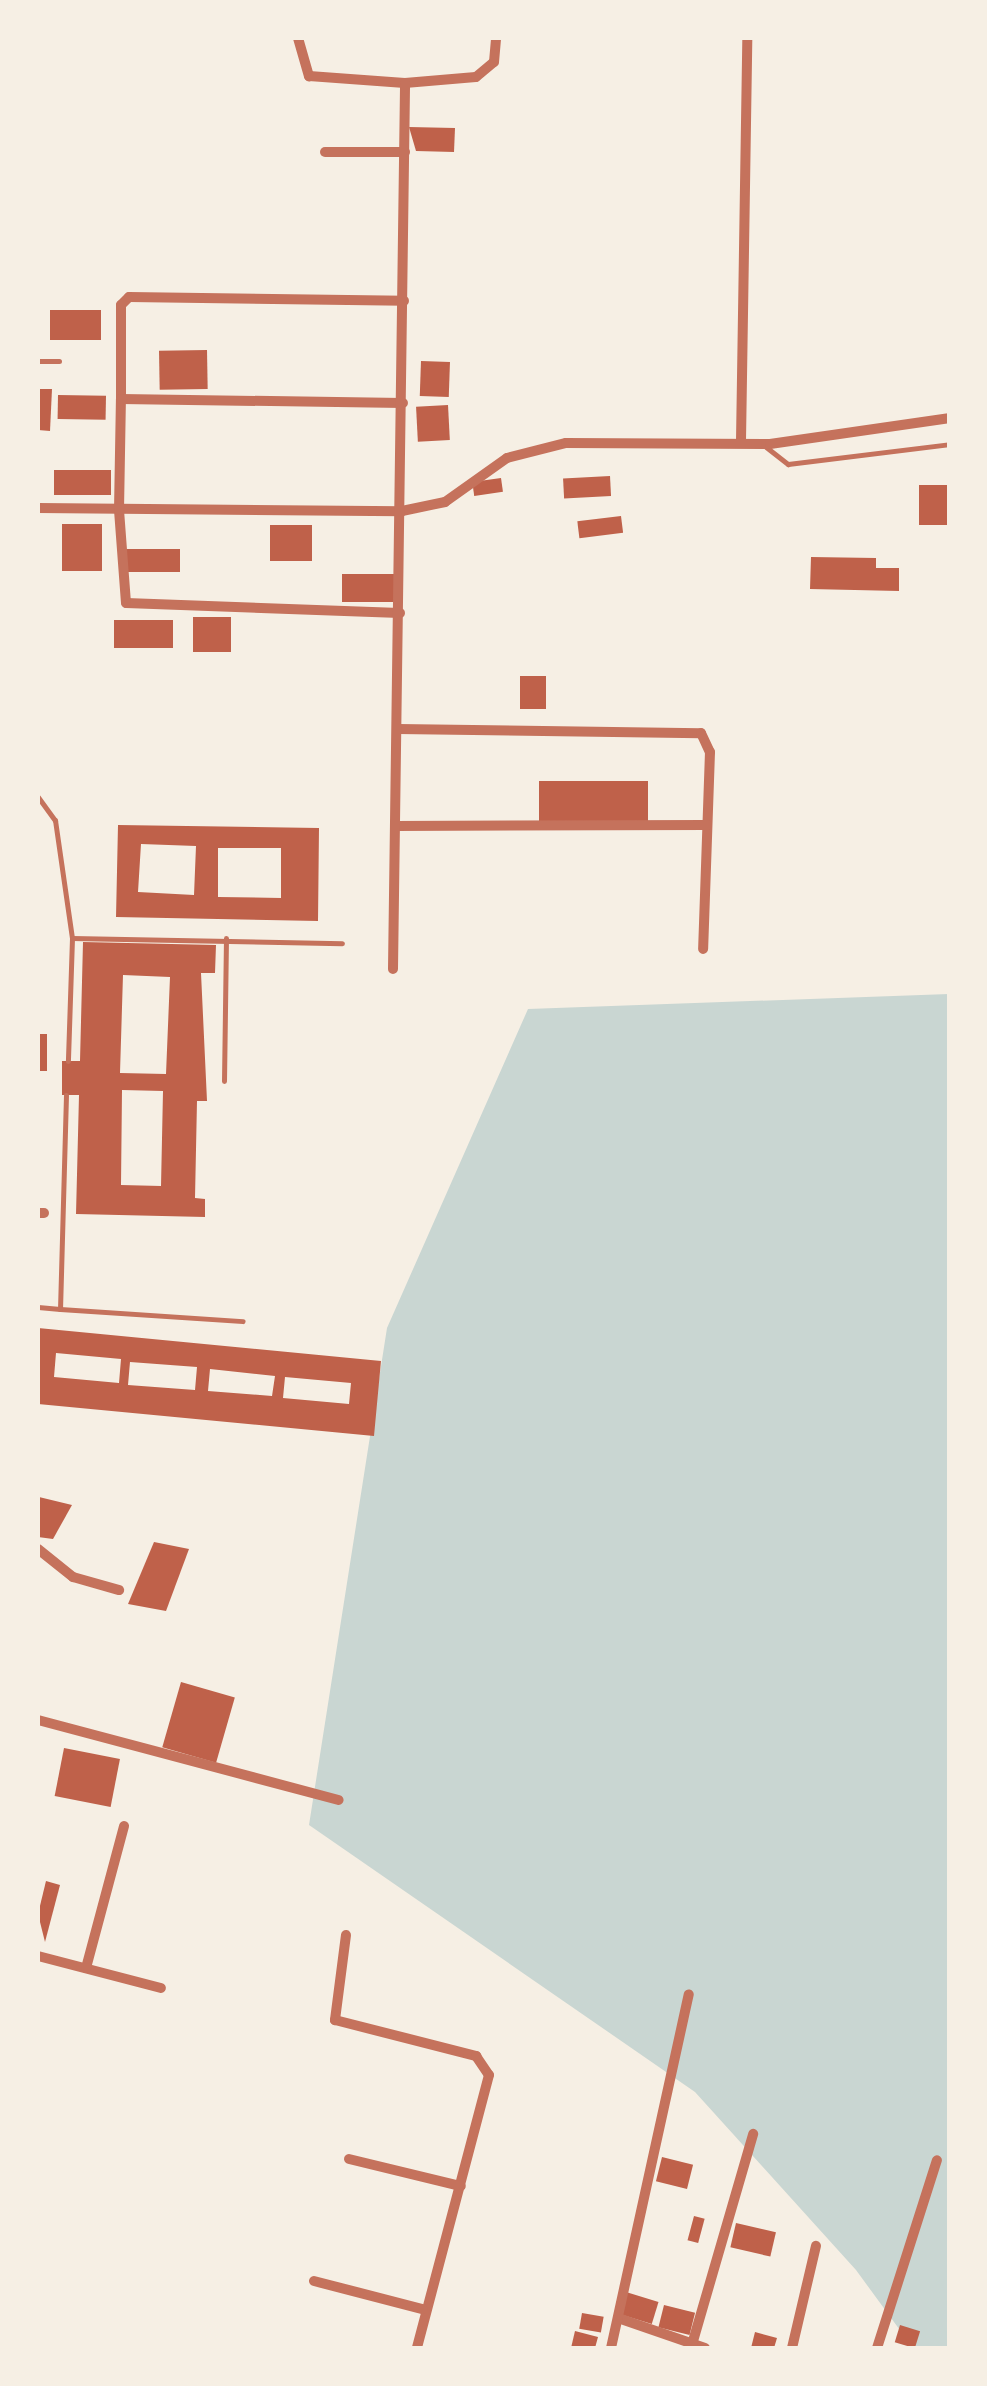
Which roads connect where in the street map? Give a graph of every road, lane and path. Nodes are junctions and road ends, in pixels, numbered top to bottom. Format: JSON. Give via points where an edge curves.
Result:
{"nodes":[{"id":1,"x":298,"y":38,"type":"edge"},
{"id":2,"x":496,"y":38,"type":"edge"},
{"id":3,"x":747,"y":38,"type":"edge"},
{"id":4,"x":405,"y":83,"type":"junction"},
{"id":5,"x":325,"y":152,"type":"dead end"},
{"id":6,"x":405,"y":152,"type":"junction"},
{"id":7,"x":404,"y":300,"type":"junction"},
{"id":8,"x":38,"y":360,"type":"edge"},
{"id":9,"x":59,"y":361,"type":"dead end"},
{"id":10,"x":121,"y":399,"type":"junction"},
{"id":11,"x":403,"y":403,"type":"junction"},
{"id":12,"x":950,"y":418,"type":"edge"},
{"id":13,"x":741,"y":441,"type":"junction"},
{"id":14,"x":764,"y":444,"type":"junction"},
{"id":15,"x":950,"y":444,"type":"edge"},
{"id":16,"x":38,"y":508,"type":"edge"},
{"id":17,"x":118,"y":510,"type":"junction"},
{"id":18,"x":402,"y":511,"type":"junction"},
{"id":19,"x":400,"y":612,"type":"junction"},
{"id":20,"x":398,"y":729,"type":"junction"},
{"id":21,"x":38,"y":798,"type":"edge"},
{"id":22,"x":707,"y":825,"type":"junction"},
{"id":23,"x":396,"y":826,"type":"junction"},
{"id":24,"x":72,"y":938,"type":"junction"},
{"id":25,"x":226,"y":938,"type":"junction"},
{"id":26,"x":342,"y":943,"type":"dead end"},
{"id":27,"x":704,"y":949,"type":"dead end"},
{"id":28,"x":394,"y":969,"type":"dead end"},
{"id":29,"x":68,"y":1060,"type":"dead end"},
{"id":30,"x":224,"y":1081,"type":"dead end"},
{"id":31,"x":66,"y":1095,"type":"dead end"},
{"id":32,"x":38,"y":1308,"type":"edge"},
{"id":33,"x":60,"y":1309,"type":"junction"},
{"id":34,"x":243,"y":1321,"type":"dead end"},
{"id":35,"x":38,"y":1549,"type":"edge"},
{"id":36,"x":118,"y":1590,"type":"dead end"},
{"id":37,"x":38,"y":1720,"type":"edge"},
{"id":38,"x":339,"y":1800,"type":"dead end"},
{"id":39,"x":124,"y":1826,"type":"dead end"},
{"id":40,"x":346,"y":1935,"type":"dead end"},
{"id":41,"x":38,"y":1956,"type":"edge"},
{"id":42,"x":86,"y":1968,"type":"junction"},
{"id":43,"x":161,"y":1988,"type":"dead end"},
{"id":44,"x":689,"y":1994,"type":"dead end"},
{"id":45,"x":752,"y":2134,"type":"dead end"},
{"id":46,"x":348,"y":2158,"type":"dead end"},
{"id":47,"x":937,"y":2160,"type":"dead end"},
{"id":48,"x":460,"y":2186,"type":"junction"},
{"id":49,"x":816,"y":2246,"type":"dead end"},
{"id":50,"x":314,"y":2281,"type":"dead end"},
{"id":51,"x":422,"y":2309,"type":"junction"},
{"id":52,"x":618,"y":2318,"type":"junction"},
{"id":53,"x":692,"y":2347,"type":"edge"},
{"id":54,"x":417,"y":2348,"type":"edge"},
{"id":55,"x":611,"y":2348,"type":"edge"},
{"id":56,"x":705,"y":2348,"type":"edge"},
{"id":57,"x":792,"y":2348,"type":"edge"},
{"id":58,"x":877,"y":2348,"type":"edge"}],
"edges":[{"from":1,"to":4,"type":"street","via":[[308,76]]},
{"from":2,"to":4,"type":"street","via":[[494,62],[476,77]]},
{"from":3,"to":13,"type":"street"},
{"from":4,"to":6,"type":"street"},
{"from":5,"to":6,"type":"street"},
{"from":6,"to":7,"type":"street"},
{"from":7,"to":10,"type":"street","via":[[129,298],[121,304]]},
{"from":7,"to":11,"type":"street"},
{"from":8,"to":9,"type":"lane"},
{"from":10,"to":11,"type":"street"},
{"from":10,"to":17,"type":"street"},
{"from":11,"to":18,"type":"street"},
{"from":12,"to":14,"type":"street"},
{"from":13,"to":14,"type":"street"},
{"from":13,"to":18,"type":"street","via":[[532,450],[494,464],[445,502]]},
{"from":14,"to":15,"type":"lane","via":[[788,464]]},
{"from":16,"to":17,"type":"street"},
{"from":17,"to":18,"type":"street"},
{"from":17,"to":19,"type":"street","via":[[126,602]]},
{"from":18,"to":19,"type":"street"},
{"from":19,"to":20,"type":"street"},
{"from":20,"to":22,"type":"street","via":[[701,733],[710,752]]},
{"from":20,"to":23,"type":"street"},
{"from":21,"to":24,"type":"lane","via":[[55,820]]},
{"from":22,"to":23,"type":"street"},
{"from":22,"to":27,"type":"street"},
{"from":23,"to":28,"type":"street"},
{"from":24,"to":25,"type":"lane"},
{"from":24,"to":29,"type":"lane"},
{"from":25,"to":26,"type":"lane"},
{"from":25,"to":30,"type":"lane"},
{"from":31,"to":33,"type":"lane"},
{"from":32,"to":33,"type":"lane"},
{"from":33,"to":34,"type":"lane"},
{"from":35,"to":36,"type":"street","via":[[73,1577]]},
{"from":37,"to":38,"type":"street"},
{"from":39,"to":42,"type":"street"},
{"from":40,"to":48,"type":"street","via":[[336,2020],[488,2066]]},
{"from":41,"to":42,"type":"street"},
{"from":42,"to":43,"type":"street"},
{"from":44,"to":52,"type":"street"},
{"from":45,"to":53,"type":"street"},
{"from":46,"to":48,"type":"street"},
{"from":47,"to":58,"type":"street"},
{"from":48,"to":51,"type":"street"},
{"from":49,"to":57,"type":"street"},
{"from":50,"to":51,"type":"street"},
{"from":51,"to":54,"type":"street"},
{"from":52,"to":53,"type":"street"},
{"from":52,"to":55,"type":"street"},
{"from":53,"to":56,"type":"street"}]}
